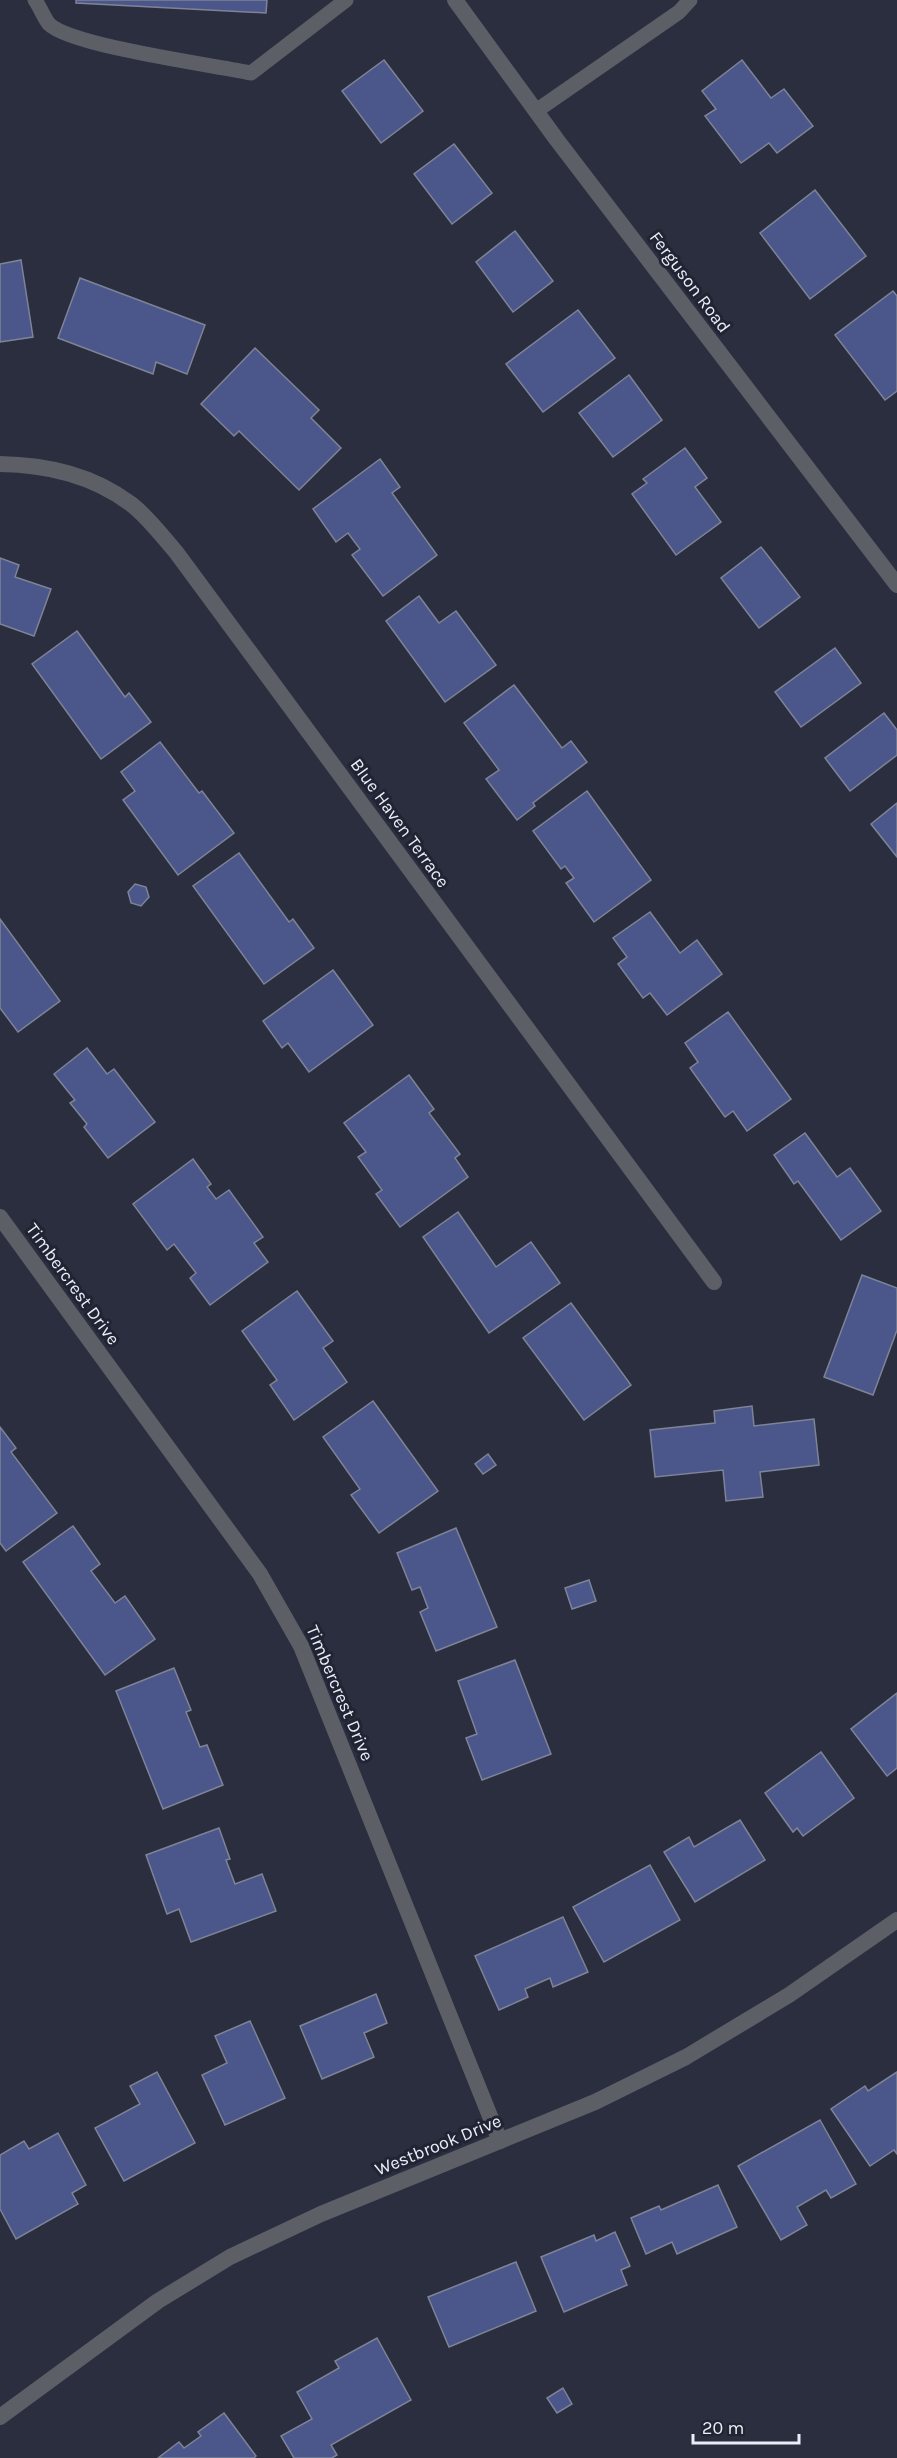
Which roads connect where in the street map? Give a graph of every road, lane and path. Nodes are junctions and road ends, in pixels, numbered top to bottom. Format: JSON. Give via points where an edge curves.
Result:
{"nodes":[{"id":1,"x":35,"y":0,"type":"edge"},
{"id":2,"x":346,"y":0,"type":"edge"},
{"id":3,"x":455,"y":0,"type":"edge"},
{"id":4,"x":690,"y":0,"type":"edge"},
{"id":5,"x":536,"y":111,"type":"junction"},
{"id":6,"x":0,"y":464,"type":"edge"},
{"id":7,"x":897,"y":585,"type":"edge"},
{"id":8,"x":0,"y":1218,"type":"edge"},
{"id":9,"x":714,"y":1282,"type":"dead end"},
{"id":10,"x":897,"y":1920,"type":"edge"},
{"id":11,"x":500,"y":2141,"type":"junction"},
{"id":12,"x":0,"y":2417,"type":"edge"}],
"edges":[{"from":1,"to":2,"type":"lane","via":[[50,24],[69,35],[251,73]]},
{"from":3,"to":5,"type":"street","name":"Ferguson Road"},
{"from":4,"to":5,"type":"lane","via":[[679,12]]},
{"from":5,"to":7,"type":"street","name":"Ferguson Road"},
{"from":6,"to":9,"type":"street","name":"Blue Haven Terrace","via":[[46,467],[103,486],[133,506],[176,552]]},
{"from":8,"to":11,"type":"street","name":"Timbercrest Drive","via":[[260,1574],[301,1646]]},
{"from":10,"to":11,"type":"street","name":"Westbrook Drive","via":[[789,1995],[686,2057],[595,2102]]},
{"from":11,"to":12,"type":"street","name":"Westbrook Drive","via":[[321,2214],[230,2257],[158,2301]]}]}
